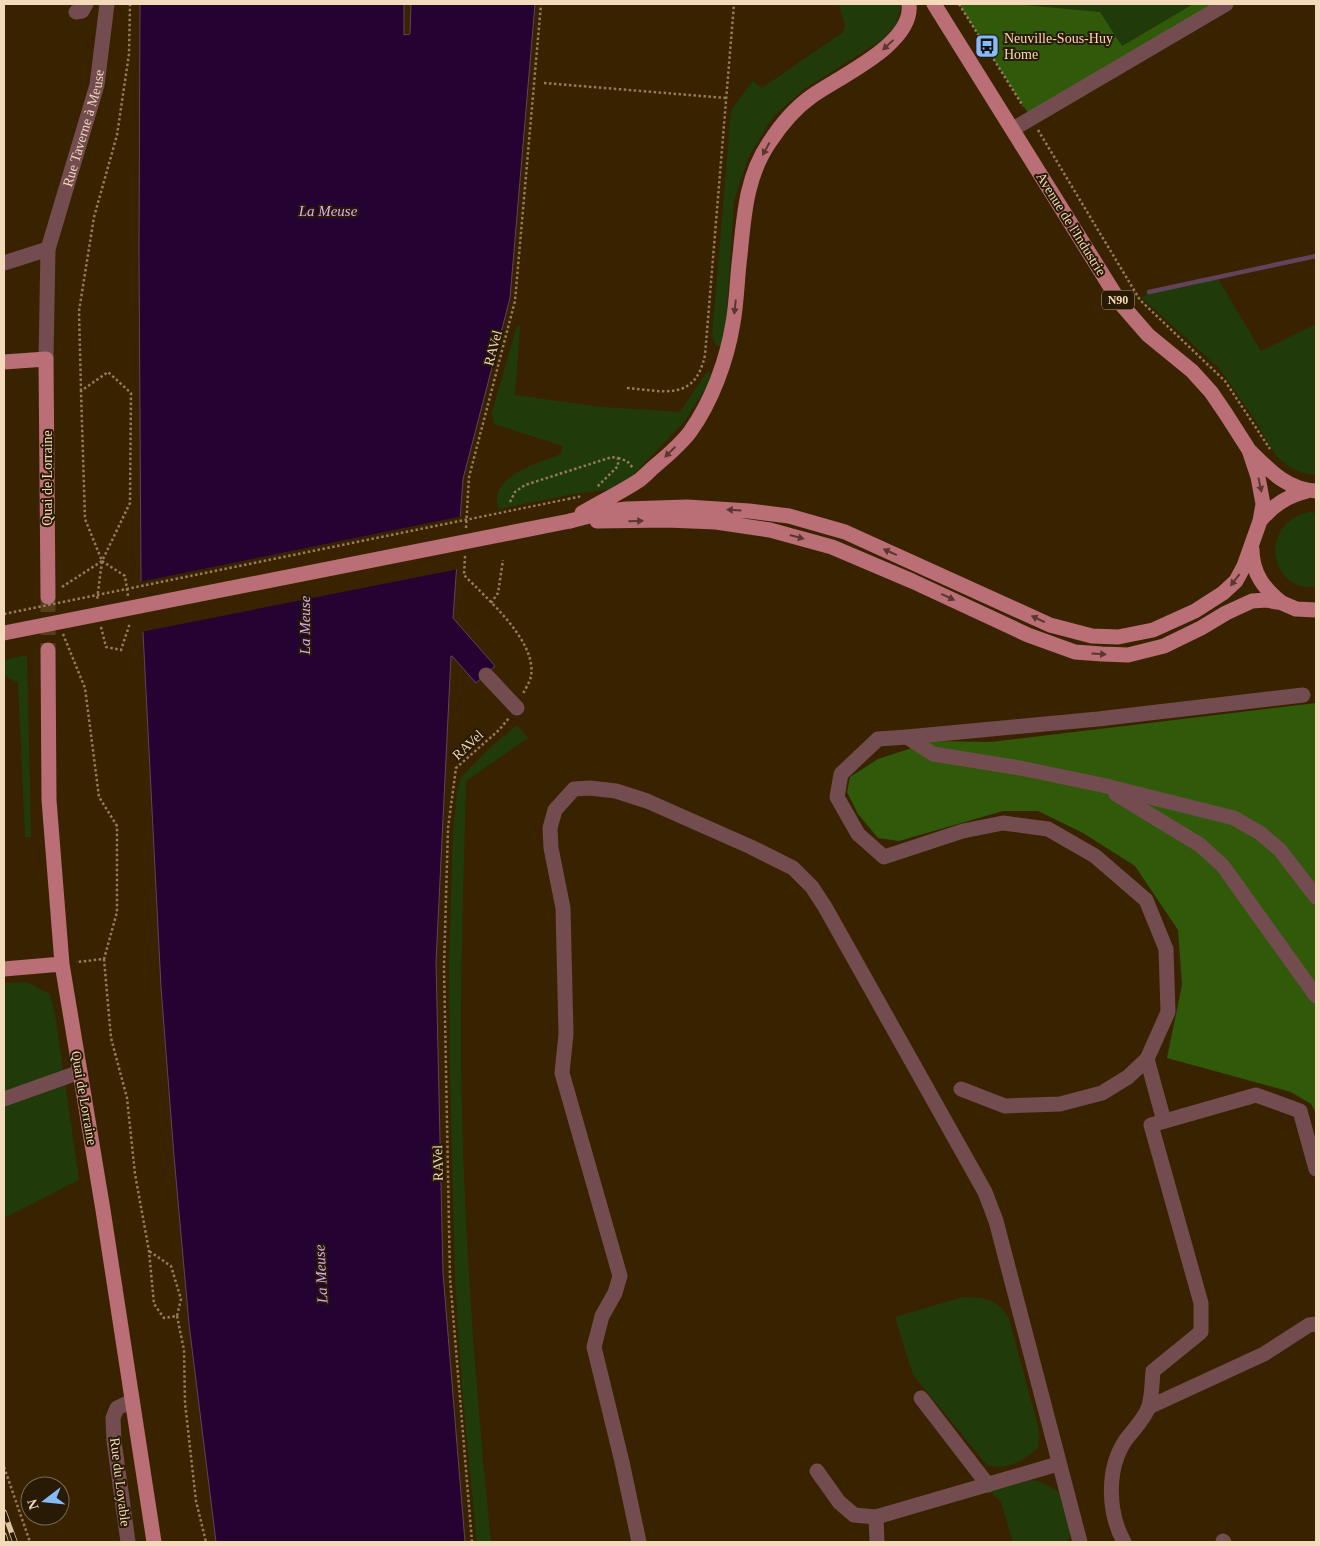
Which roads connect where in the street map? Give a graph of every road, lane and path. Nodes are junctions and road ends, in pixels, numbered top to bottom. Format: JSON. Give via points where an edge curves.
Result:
{"nodes":[{"id":1,"x":107,"y":4,"type":"edge"},
{"id":2,"x":130,"y":4,"type":"edge"},
{"id":3,"x":541,"y":4,"type":"edge"},
{"id":4,"x":734,"y":4,"type":"edge"},
{"id":5,"x":909,"y":4,"type":"edge"},
{"id":6,"x":934,"y":4,"type":"edge"},
{"id":7,"x":959,"y":4,"type":"edge"},
{"id":8,"x":1226,"y":4,"type":"edge"},
{"id":9,"x":544,"y":83,"type":"dead end"},
{"id":10,"x":726,"y":98,"type":"junction"},
{"id":11,"x":1031,"y":118,"type":"junction"},
{"id":12,"x":1013,"y":129,"type":"junction"},
{"id":13,"x":48,"y":249,"type":"junction"},
{"id":14,"x":4,"y":263,"type":"edge"},
{"id":15,"x":46,"y":359,"type":"junction"},
{"id":16,"x":4,"y":362,"type":"edge"},
{"id":17,"x":627,"y":388,"type":"dead end"},
{"id":18,"x":81,"y":391,"type":"dead end"},
{"id":19,"x":1249,"y":450,"type":"junction"},
{"id":20,"x":1271,"y":451,"type":"dead end"},
{"id":21,"x":618,"y":458,"type":"junction"},
{"id":22,"x":642,"y":478,"type":"junction"},
{"id":23,"x":1312,"y":491,"type":"edge"},
{"id":24,"x":590,"y":493,"type":"dead end"},
{"id":25,"x":583,"y":495,"type":"dead end"},
{"id":26,"x":510,"y":502,"type":"dead end"},
{"id":27,"x":570,"y":521,"type":"junction"},
{"id":28,"x":1260,"y":521,"type":"junction"},
{"id":29,"x":466,"y":533,"type":"dead end"},
{"id":30,"x":1253,"y":535,"type":"junction"},
{"id":31,"x":465,"y":550,"type":"dead end"},
{"id":32,"x":503,"y":560,"type":"dead end"},
{"id":33,"x":48,"y":597,"type":"tunnel mouth"},
{"id":34,"x":491,"y":603,"type":"junction"},
{"id":35,"x":1282,"y":603,"type":"junction"},
{"id":36,"x":1316,"y":610,"type":"edge"},
{"id":37,"x":4,"y":614,"type":"edge"},
{"id":38,"x":4,"y":633,"type":"edge"},
{"id":39,"x":48,"y":650,"type":"tunnel mouth"},
{"id":40,"x":486,"y":675,"type":"dead end"},
{"id":41,"x":1303,"y":695,"type":"dead end"},
{"id":42,"x":517,"y":708,"type":"junction"},
{"id":43,"x":908,"y":737,"type":"junction"},
{"id":44,"x":1102,"y":785,"type":"junction"},
{"id":45,"x":1316,"y":898,"type":"edge"},
{"id":46,"x":104,"y":958,"type":"dead end"},
{"id":47,"x":62,"y":964,"type":"junction"},
{"id":48,"x":4,"y":969,"type":"edge"},
{"id":49,"x":1316,"y":996,"type":"edge"},
{"id":50,"x":1147,"y":1059,"type":"junction"},
{"id":51,"x":80,"y":1072,"type":"junction"},
{"id":52,"x":961,"y":1089,"type":"dead end"},
{"id":53,"x":4,"y":1099,"type":"edge"},
{"id":54,"x":1164,"y":1121,"type":"junction"},
{"id":55,"x":1316,"y":1169,"type":"edge"},
{"id":56,"x":149,"y":1251,"type":"junction"},
{"id":57,"x":177,"y":1316,"type":"junction"},
{"id":58,"x":1316,"y":1324,"type":"edge"},
{"id":59,"x":921,"y":1398,"type":"dead end"},
{"id":60,"x":132,"y":1401,"type":"junction"},
{"id":61,"x":1149,"y":1407,"type":"junction"},
{"id":62,"x":1058,"y":1464,"type":"junction"},
{"id":63,"x":4,"y":1467,"type":"edge"},
{"id":64,"x":817,"y":1471,"type":"dead end"},
{"id":65,"x":988,"y":1484,"type":"junction"},
{"id":66,"x":876,"y":1517,"type":"junction"},
{"id":67,"x":30,"y":1542,"type":"edge"},
{"id":68,"x":128,"y":1542,"type":"edge"},
{"id":69,"x":154,"y":1542,"type":"edge"},
{"id":70,"x":206,"y":1542,"type":"edge"},
{"id":71,"x":472,"y":1542,"type":"edge"},
{"id":72,"x":638,"y":1542,"type":"edge"},
{"id":73,"x":877,"y":1542,"type":"edge"},
{"id":74,"x":1080,"y":1542,"type":"edge"},
{"id":75,"x":1124,"y":1542,"type":"edge"}],
"edges":[{"from":1,"to":13,"type":"street","name":"Rue Taverne à Meuse","via":[[97,85]]},
{"from":2,"to":18,"type":"path","via":[[129,54],[117,136],[94,217],[79,311]]},
{"from":3,"to":29,"type":"path","name":"RAVel","via":[[515,301],[469,477]]},
{"from":4,"to":10,"type":"path"},
{"from":5,"to":22,"type":"main road","one_way":true,"via":[[902,31],[884,50],[810,97],[783,123],[768,145],[752,175],[744,211],[733,323],[722,369],[690,432]]},
{"from":6,"to":12,"type":"main road","name":"Avenue de l'Industrie","number":"N90"},
{"from":7,"to":11,"type":"path"},
{"from":8,"to":11,"type":"street"},
{"from":9,"to":10,"type":"path"},
{"from":10,"to":17,"type":"path","via":[[703,366],[690,384],[675,392]]},
{"from":11,"to":12,"type":"street"},
{"from":11,"to":20,"type":"path","via":[[1140,300],[1226,381]]},
{"from":12,"to":19,"type":"main road","name":"Avenue de l'Industrie","number":"N90","via":[[1121,304],[1148,335],[1192,371],[1211,392]]},
{"from":13,"to":14,"type":"street"},
{"from":13,"to":15,"type":"street","name":"Rue Taverne à Meuse"},
{"from":15,"to":16,"type":"main road"},
{"from":15,"to":33,"type":"main road","name":"Quai de Lorraine"},
{"from":19,"to":23,"type":"main road","number":"N90","via":[[1288,484]]},
{"from":19,"to":28,"type":"main road","number":"N90","one_way":true,"via":[[1261,490]]},
{"from":21,"to":22,"type":"path","via":[[627,461]]},
{"from":21,"to":24,"type":"path","via":[[618,466]]},
{"from":21,"to":26,"type":"path","via":[[612,457],[525,485],[515,492]]},
{"from":22,"to":27,"type":"main road"},
{"from":23,"to":28,"type":"main road","number":"N90","via":[[1292,495],[1278,503]]},
{"from":25,"to":37,"type":"path","bridge":true},
{"from":30,"to":27,"type":"main road","one_way":true,"via":[[1244,566],[1223,593],[1196,611],[1153,630],[1118,637],[1092,636],[1050,625],[845,532],[789,516],[688,507],[609,511]]},
{"from":27,"to":35,"type":"main road","one_way":true,"via":[[667,520],[770,530],[832,547],[1028,635],[1075,652],[1128,654],[1164,646],[1252,601]]},
{"from":27,"to":38,"type":"main road","bridge":true},
{"from":28,"to":30,"type":"main road","number":"N90"},
{"from":30,"to":35,"type":"main road","number":"N90","via":[[1254,567],[1260,581]]},
{"from":31,"to":34,"type":"path","name":"RAVel","via":[[464,574]]},
{"from":32,"to":34,"type":"path","via":[[498,593]]},
{"from":34,"to":42,"type":"path","name":"RAVel","via":[[520,634],[530,654],[531,676]]},
{"from":35,"to":36,"type":"main road","number":"N90"},
{"from":39,"to":47,"type":"main road","name":"Quai de Lorraine","via":[[48,800]]},
{"from":40,"to":42,"type":"street"},
{"from":41,"to":43,"type":"street"},
{"from":42,"to":71,"type":"path","name":"RAVel","via":[[499,730],[456,768],[448,828],[444,967],[450,1278]]},
{"from":43,"to":44,"type":"street","via":[[933,754]]},
{"from":43,"to":50,"type":"street","via":[[878,739],[840,774],[837,797],[858,834],[884,857],[1004,822],[1048,829],[1095,856],[1146,900],[1166,949],[1168,1012]]},
{"from":44,"to":45,"type":"street","via":[[1234,818],[1260,833],[1280,850]]},
{"from":44,"to":49,"type":"street","via":[[1200,845],[1224,866]]},
{"from":46,"to":56,"type":"path","via":[[112,1038],[126,1098]]},
{"from":47,"to":48,"type":"main road"},
{"from":47,"to":51,"type":"main road","name":"Quai de Lorraine"},
{"from":50,"to":52,"type":"street","via":[[1102,1093],[1060,1104],[1005,1106]]},
{"from":50,"to":54,"type":"street"},
{"from":51,"to":53,"type":"street"},
{"from":51,"to":60,"type":"main road","name":"Quai de Lorraine"},
{"from":54,"to":55,"type":"street","via":[[1256,1095],[1300,1111]]},
{"from":54,"to":61,"type":"street","via":[[1151,1125],[1201,1304],[1200,1332],[1153,1371]]},
{"from":56,"to":57,"type":"path","via":[[171,1266],[181,1299]]},
{"from":56,"to":57,"type":"path","via":[[154,1304],[164,1318]]},
{"from":57,"to":70,"type":"path","via":[[184,1350],[185,1403],[196,1501]]},
{"from":58,"to":61,"type":"street","via":[[1309,1325],[1264,1354]]},
{"from":59,"to":65,"type":"street"},
{"from":60,"to":68,"type":"street","name":"Rue du Loyable","via":[[118,1408],[113,1418]]},
{"from":60,"to":69,"type":"main road","name":"Quai de Lorraine"},
{"from":61,"to":75,"type":"street","via":[[1123,1444],[1112,1483],[1111,1502]]},
{"from":62,"to":65,"type":"street"},
{"from":62,"to":72,"type":"street","via":[[996,1222],[985,1192],[812,887],[792,868],[752,847],[647,801],[616,791],[574,790],[555,810],[550,828],[563,908],[566,1034],[562,1073],[620,1276],[616,1293],[602,1316],[594,1347]]},
{"from":62,"to":74,"type":"street"},
{"from":63,"to":67,"type":"path"},
{"from":64,"to":66,"type":"street","via":[[839,1502],[854,1516]]},
{"from":65,"to":66,"type":"street"},
{"from":66,"to":73,"type":"street"}]}
